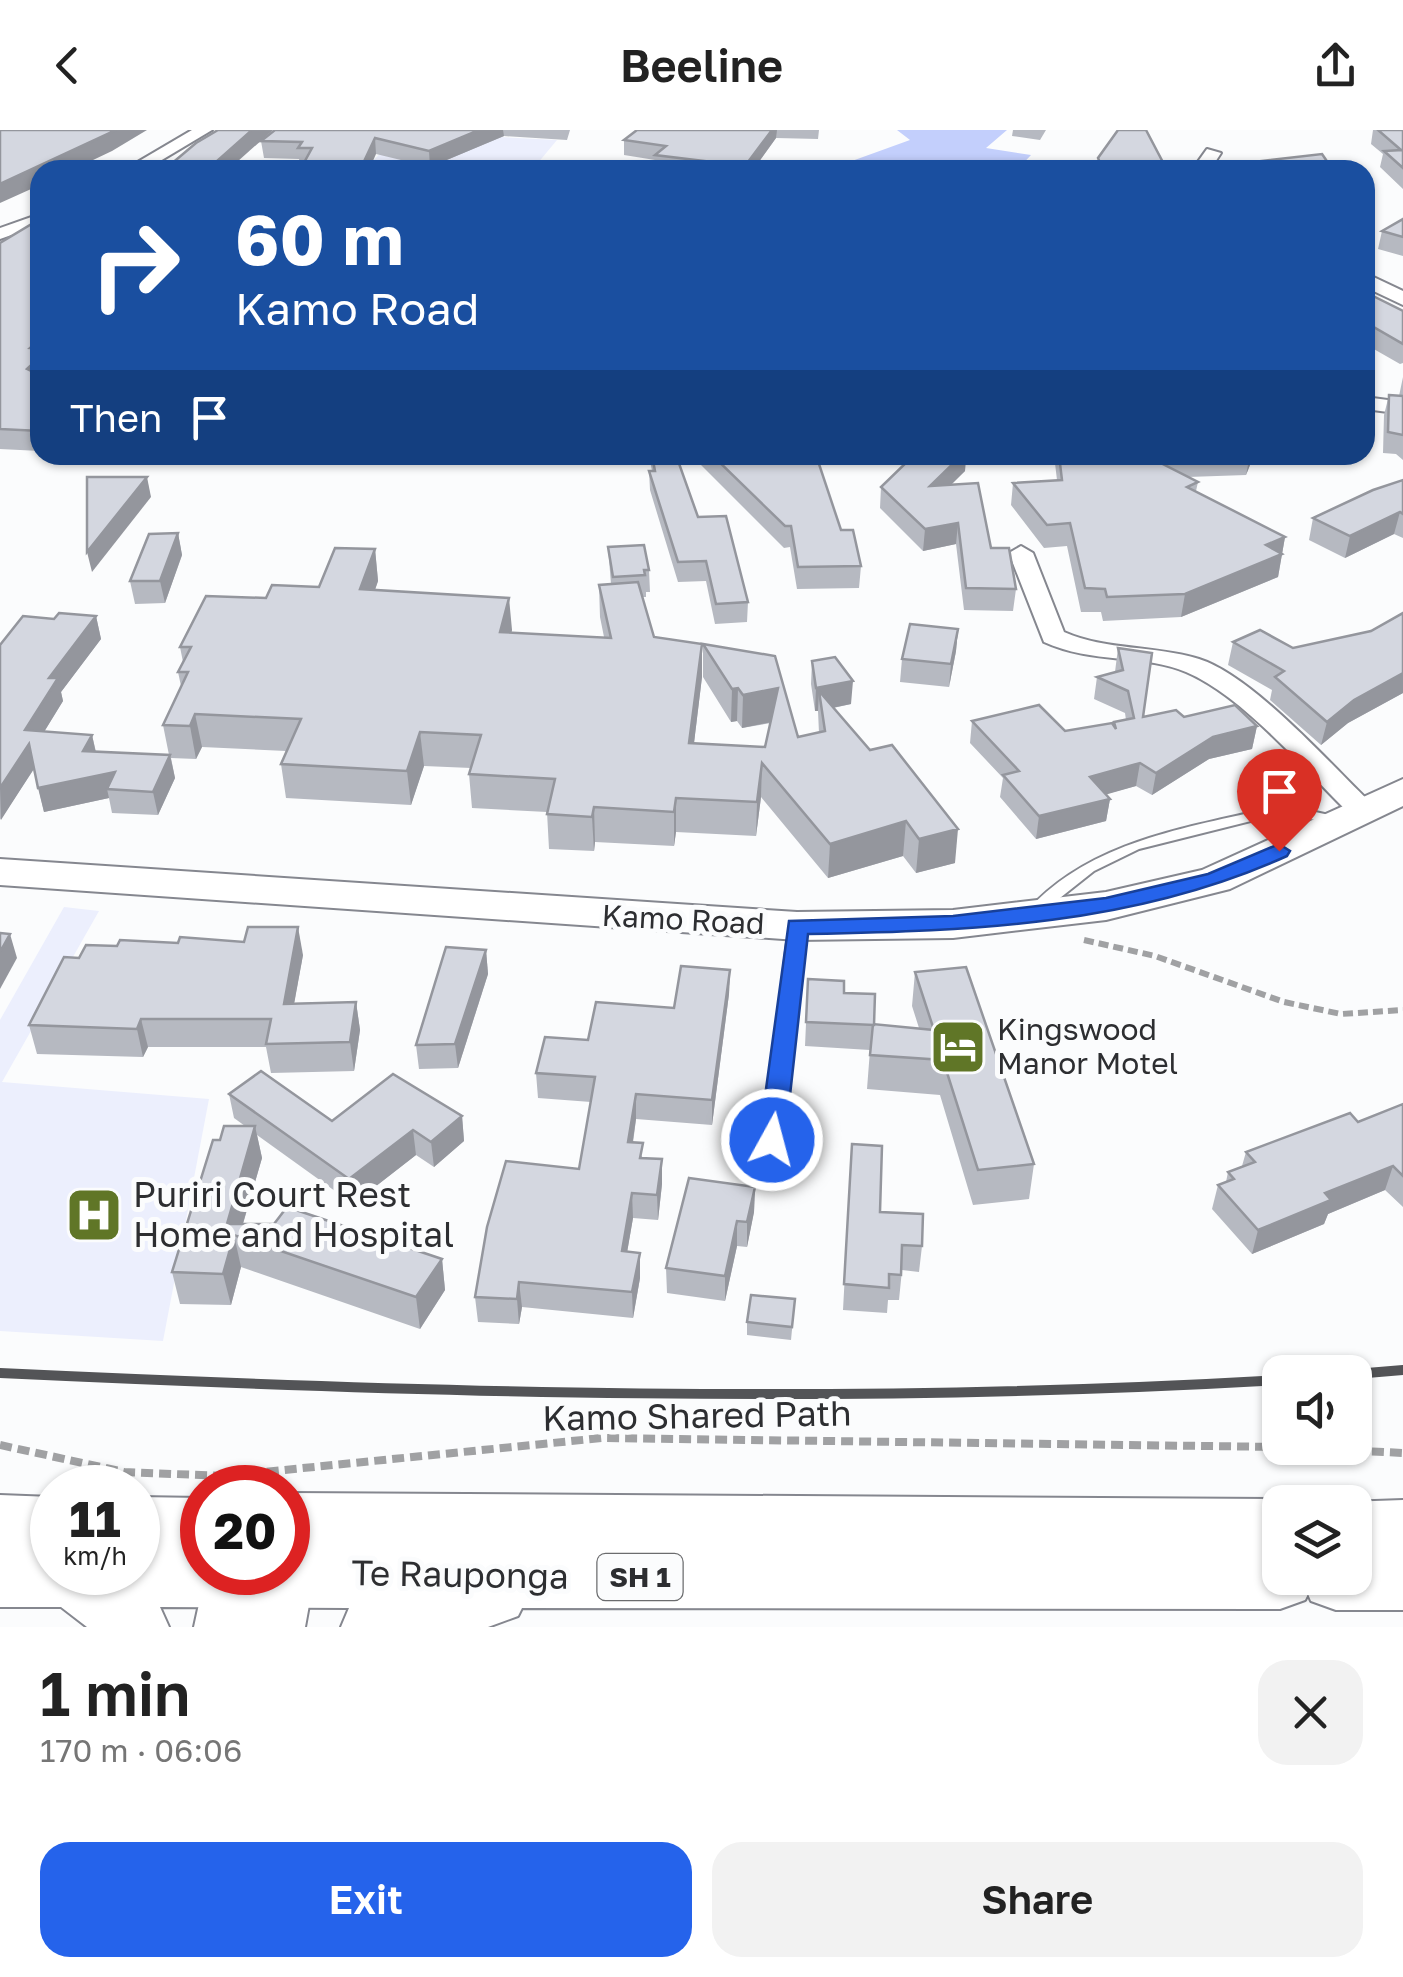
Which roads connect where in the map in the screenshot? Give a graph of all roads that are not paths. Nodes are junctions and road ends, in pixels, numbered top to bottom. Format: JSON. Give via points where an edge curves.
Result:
{"nodes":[{"id":1,"x":204,"y":130,"type":"edge"},
{"id":2,"x":1212,"y":152,"type":"dead end"},
{"id":3,"x":151,"y":160,"type":"edge"},
{"id":4,"x":1207,"y":160,"type":"edge"},
{"id":5,"x":30,"y":222,"type":"edge"},
{"id":6,"x":0,"y":234,"type":"edge"},
{"id":7,"x":1375,"y":284,"type":"edge"},
{"id":8,"x":1403,"y":299,"type":"edge"},
{"id":9,"x":1375,"y":404,"type":"edge"},
{"id":10,"x":1403,"y":408,"type":"edge"},
{"id":11,"x":1020,"y":554,"type":"dead end"},
{"id":12,"x":1403,"y":791,"type":"edge"},
{"id":13,"x":1353,"y":817,"type":"junction"},
{"id":14,"x":0,"y":872,"type":"edge"},
{"id":15,"x":797,"y":926,"type":"junction"},
{"id":16,"x":772,"y":1140,"type":"dead end"},
{"id":17,"x":0,"y":1526,"type":"edge"},
{"id":18,"x":1372,"y":1530,"type":"edge"},
{"id":19,"x":1262,"y":1531,"type":"edge"},
{"id":20,"x":1403,"y":1531,"type":"edge"},
{"id":21,"x":30,"y":1538,"type":"edge"},
{"id":22,"x":310,"y":1558,"type":"edge"},
{"id":23,"x":30,"y":1563,"type":"edge"},
{"id":24,"x":310,"y":1569,"type":"edge"},
{"id":25,"x":0,"y":1574,"type":"edge"},
{"id":26,"x":561,"y":1577,"type":"junction"},
{"id":27,"x":1262,"y":1578,"type":"edge"},
{"id":28,"x":1372,"y":1578,"type":"edge"},
{"id":29,"x":1403,"y":1578,"type":"edge"},
{"id":30,"x":106,"y":1595,"type":"edge"},
{"id":31,"x":133,"y":1627,"type":"edge"},
{"id":32,"x":377,"y":1627,"type":"edge"}],
"edges":[{"from":1,"to":3,"type":"street"},
{"from":2,"to":4,"type":"street"},
{"from":5,"to":6,"type":"street"},
{"from":7,"to":8,"type":"street"},
{"from":9,"to":10,"type":"street"},
{"from":11,"to":13,"type":"street","via":[[1053,638],[1079,651],[1196,666],[1228,688]]},
{"from":12,"to":13,"type":"main road","name":"Kamo Road"},
{"from":13,"to":15,"type":"main road","name":"Kamo Road","via":[[1215,880],[1048,926]]},
{"from":14,"to":15,"type":"main road","name":"Kamo Road"},
{"from":15,"to":16,"type":"lane"},
{"from":17,"to":21,"type":"highway","name":"Te Rauponga","number":"SH 1"},
{"from":18,"to":20,"type":"highway"},
{"from":19,"to":22,"type":"highway","name":"Te Rauponga","number":"SH 1"},
{"from":23,"to":25,"type":"highway","name":"Te Rauponga","number":"SH 1"},
{"from":24,"to":26,"type":"highway","name":"Te Rauponga","number":"SH 1"},
{"from":26,"to":27,"type":"highway","name":"Te Rauponga","number":"SH 1"},
{"from":26,"to":32,"type":"highway"},
{"from":28,"to":29,"type":"highway"},
{"from":30,"to":31,"type":"highway"}]}
